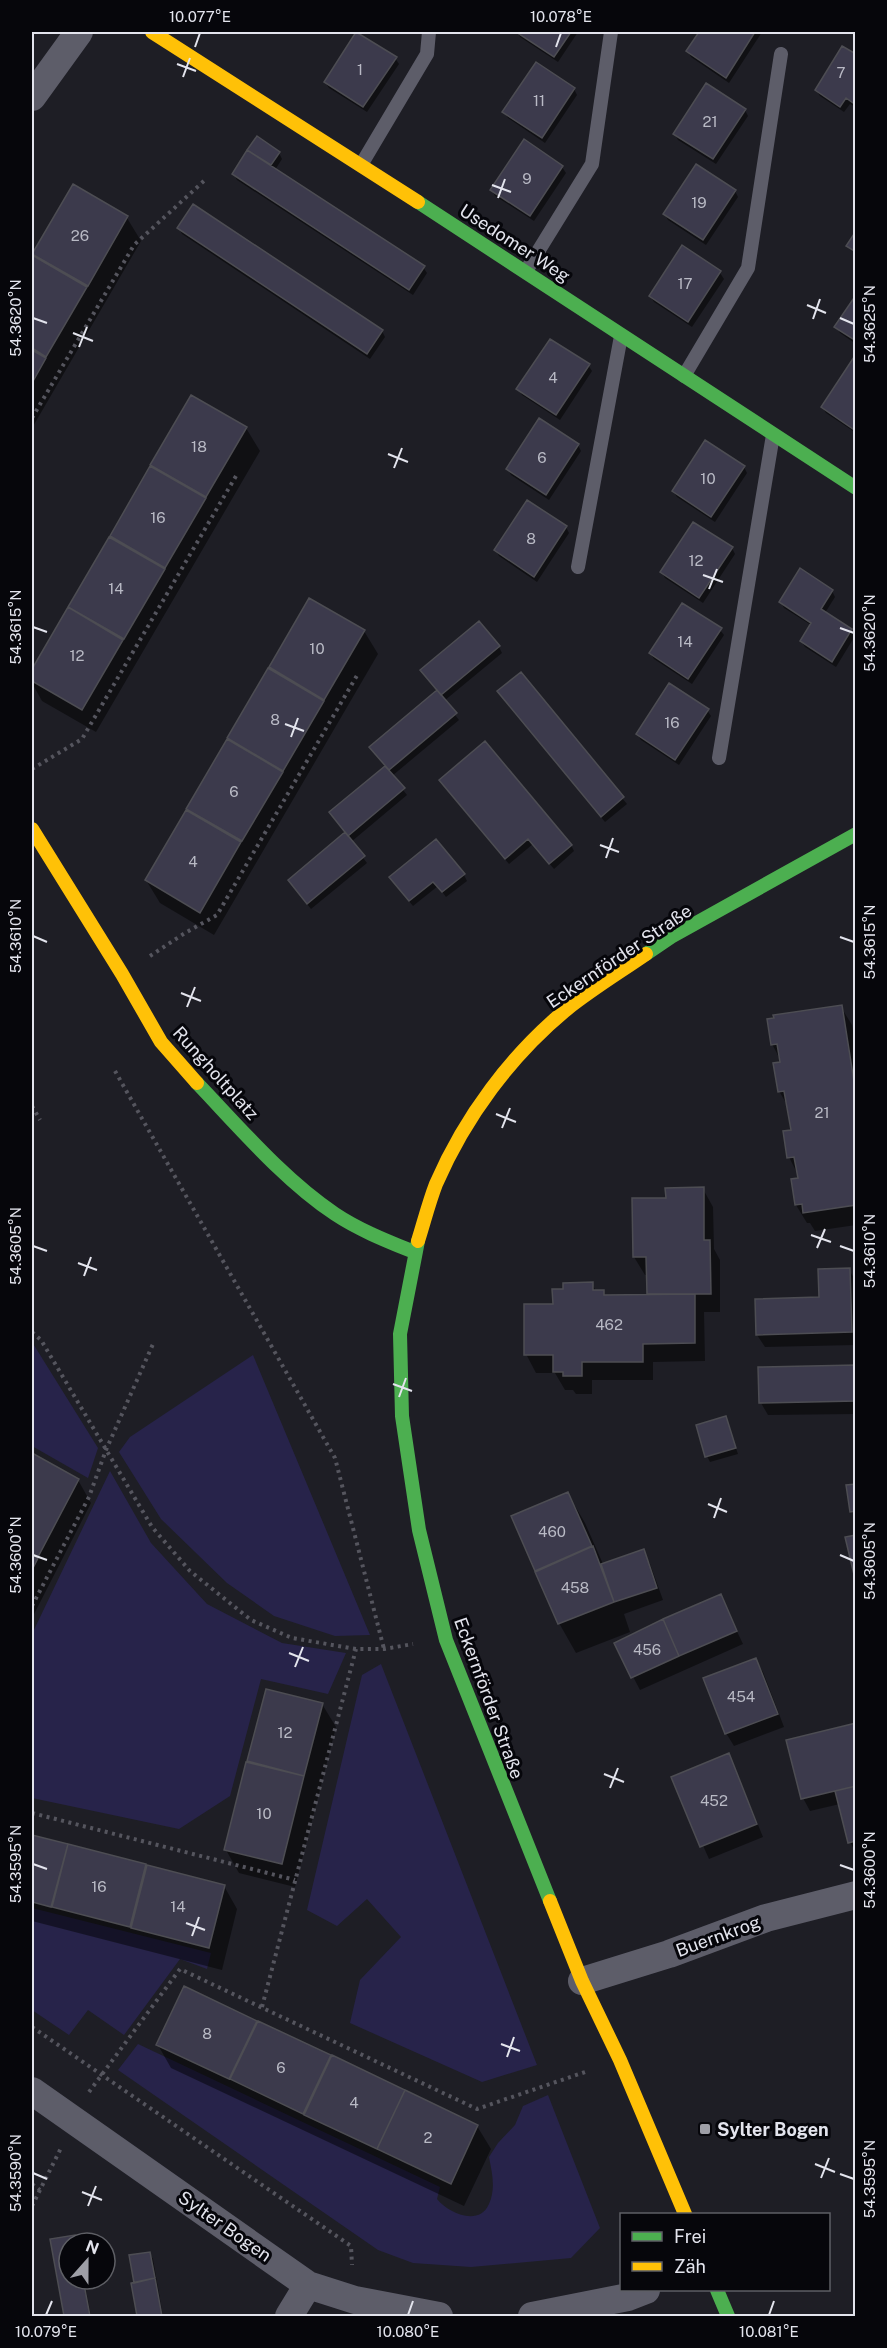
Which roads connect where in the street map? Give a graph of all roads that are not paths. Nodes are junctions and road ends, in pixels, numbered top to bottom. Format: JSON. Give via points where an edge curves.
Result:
{"nodes":[{"id":1,"x":79,"y":32,"type":"edge"},
{"id":2,"x":152,"y":32,"type":"edge"},
{"id":3,"x":429,"y":32,"type":"edge"},
{"id":4,"x":611,"y":32,"type":"edge"},
{"id":5,"x":781,"y":54,"type":"dead end"},
{"id":6,"x":32,"y":97,"type":"edge"},
{"id":7,"x":360,"y":165,"type":"junction"},
{"id":8,"x":526,"y":271,"type":"junction"},
{"id":9,"x":621,"y":336,"type":"junction"},
{"id":10,"x":684,"y":376,"type":"junction"},
{"id":11,"x":772,"y":435,"type":"junction"},
{"id":12,"x":855,"y":488,"type":"edge"},
{"id":13,"x":578,"y":567,"type":"dead end"},
{"id":14,"x":720,"y":758,"type":"dead end"},
{"id":15,"x":32,"y":829,"type":"edge"},
{"id":16,"x":855,"y":834,"type":"edge"},
{"id":17,"x":414,"y":1252,"type":"junction"},
{"id":18,"x":855,"y":1895,"type":"edge"},
{"id":19,"x":582,"y":1981,"type":"junction"},
{"id":20,"x":32,"y":2091,"type":"edge"},
{"id":21,"x":685,"y":2213,"type":"edge"},
{"id":22,"x":308,"y":2285,"type":"junction"},
{"id":23,"x":642,"y":2291,"type":"edge"},
{"id":24,"x":718,"y":2291,"type":"edge"},
{"id":25,"x":289,"y":2316,"type":"edge"},
{"id":26,"x":439,"y":2316,"type":"edge"},
{"id":27,"x":532,"y":2316,"type":"edge"},
{"id":28,"x":728,"y":2316,"type":"edge"}],
"edges":[{"from":1,"to":6,"type":"street"},
{"from":2,"to":7,"type":"street","name":"Usedomer Weg"},
{"from":3,"to":7,"type":"lane","via":[[427,54]]},
{"from":4,"to":8,"type":"lane","via":[[592,164]]},
{"from":5,"to":10,"type":"lane","via":[[748,268]]},
{"from":7,"to":8,"type":"street","name":"Usedomer Weg"},
{"from":8,"to":9,"type":"street","name":"Usedomer Weg"},
{"from":9,"to":10,"type":"street","name":"Usedomer Weg"},
{"from":9,"to":13,"type":"lane"},
{"from":10,"to":11,"type":"street","name":"Usedomer Weg"},
{"from":11,"to":12,"type":"street","name":"Usedomer Weg"},
{"from":11,"to":14,"type":"lane"},
{"from":15,"to":17,"type":"street","name":"Rungholtplatz","via":[[161,1042],[198,1084],[293,1181],[335,1214]]},
{"from":16,"to":17,"type":"street","name":"Eckernförder Straße","via":[[671,937],[568,1008],[529,1044],[490,1090],[458,1139],[436,1185]]},
{"from":17,"to":19,"type":"street","name":"Eckernförder Straße","via":[[400,1346],[402,1416],[419,1530],[446,1640]]},
{"from":18,"to":19,"type":"street","name":"Buernkrog","via":[[766,1918]]},
{"from":19,"to":21,"type":"street","name":"Eckernförder Straße"},
{"from":20,"to":22,"type":"street","name":"Sylter Bogen"},
{"from":22,"to":25,"type":"street"},
{"from":22,"to":26,"type":"street","name":"Sylter Bogen","via":[[355,2300]]},
{"from":23,"to":27,"type":"street"},
{"from":24,"to":28,"type":"street"}]}
